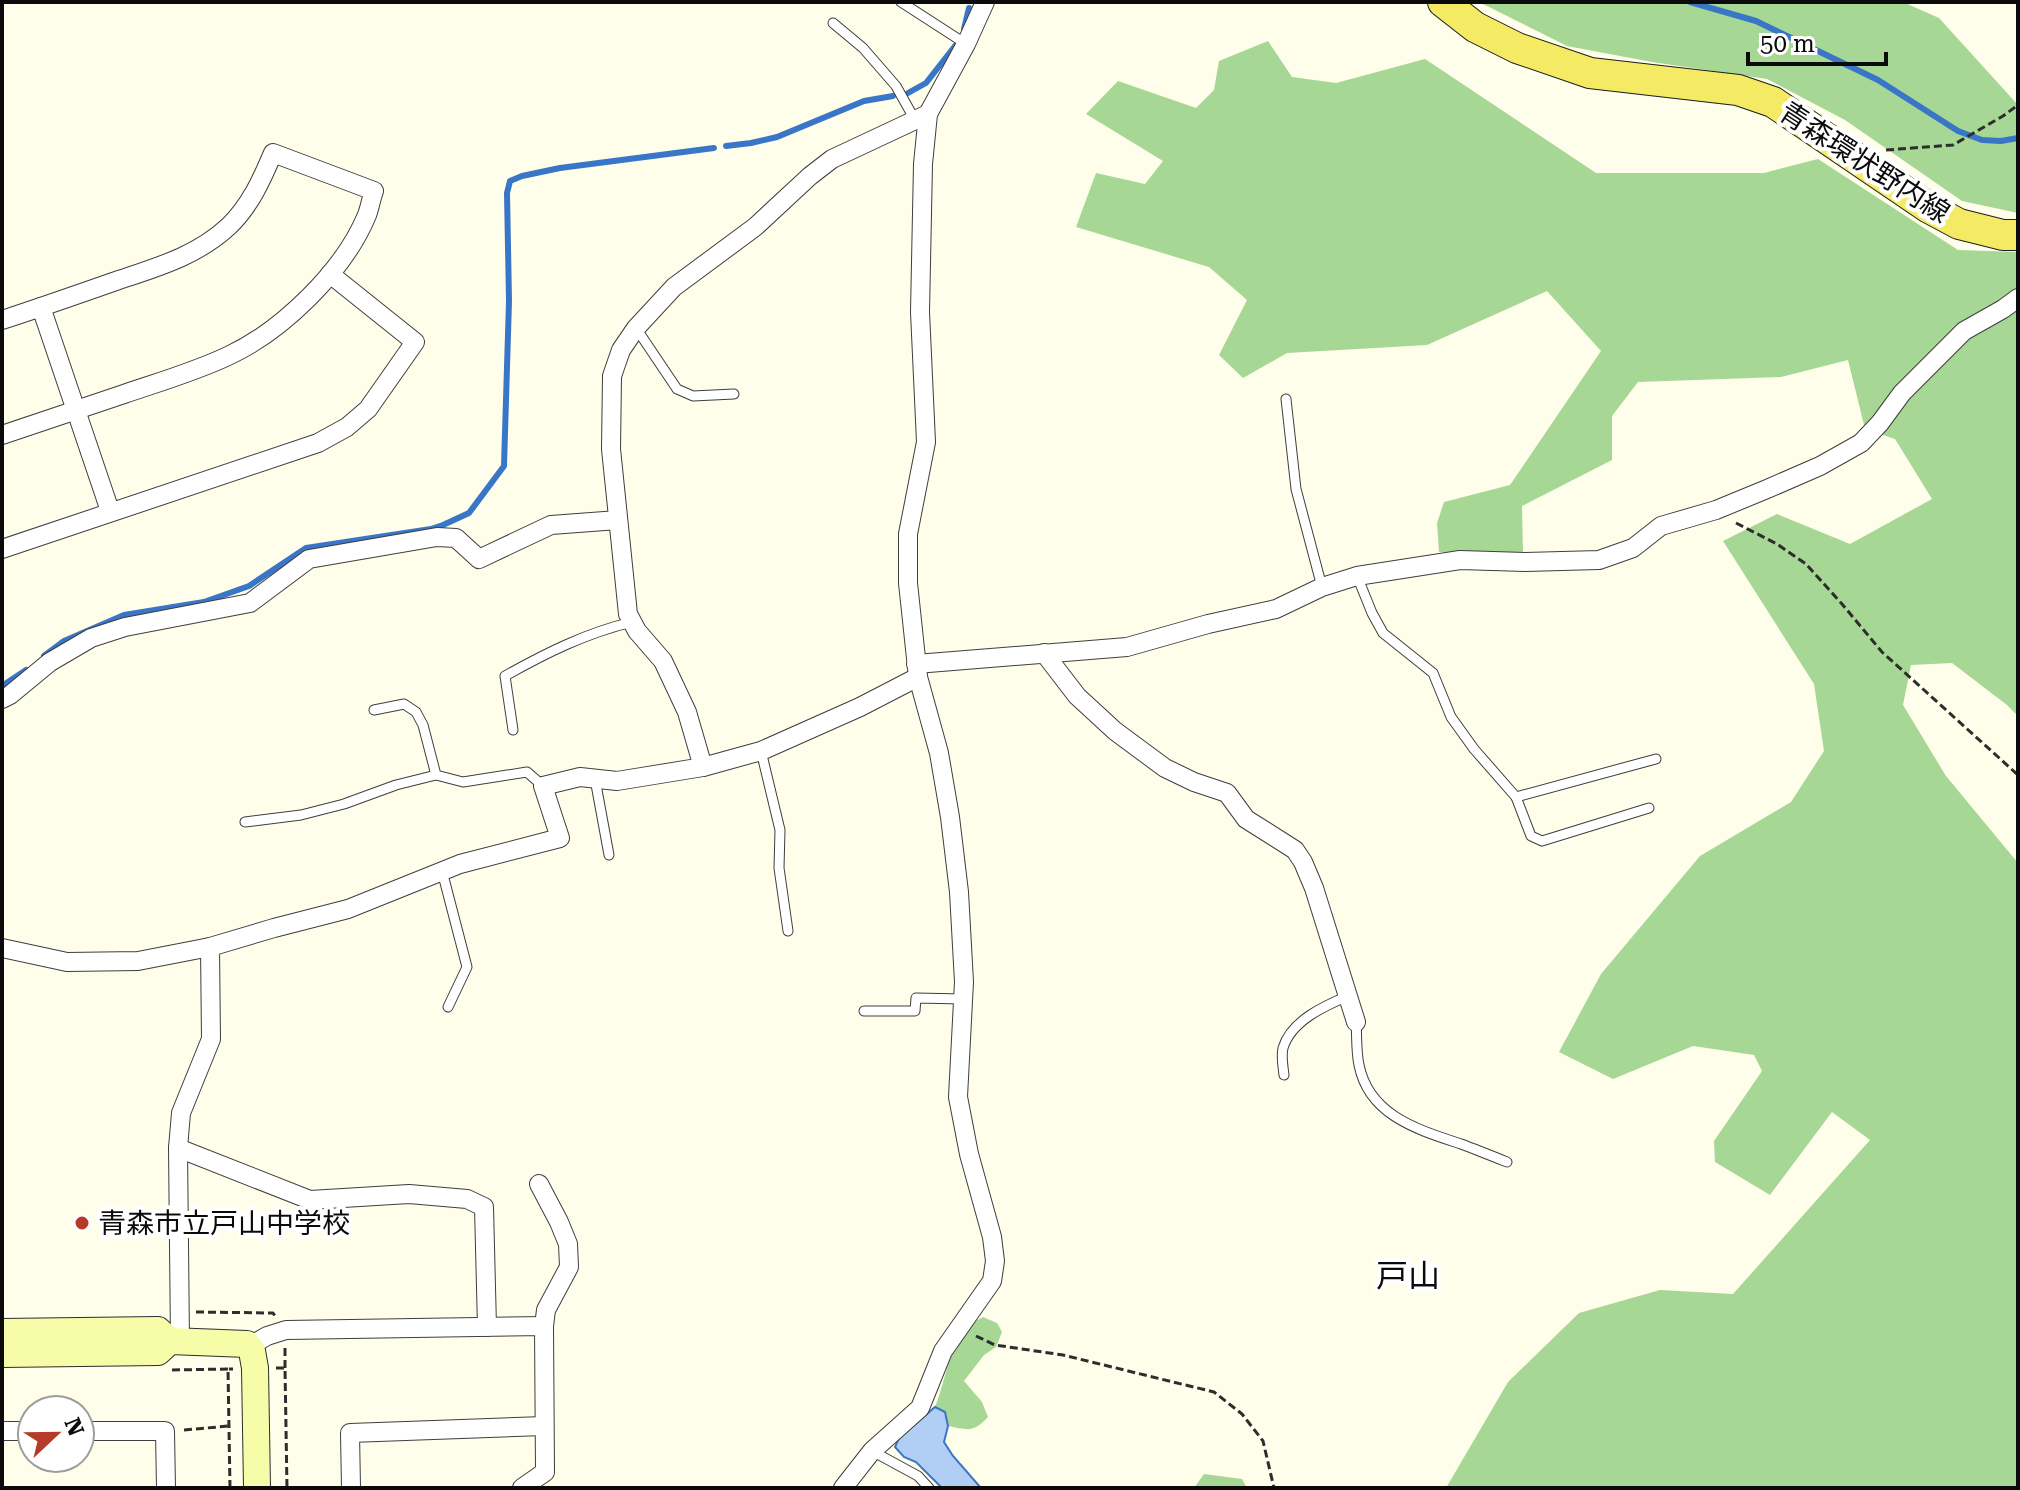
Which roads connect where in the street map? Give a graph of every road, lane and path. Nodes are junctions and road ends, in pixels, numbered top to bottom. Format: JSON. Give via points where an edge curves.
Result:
{"nodes":[{"id":1,"x":901,"y":2,"type":"edge"},
{"id":2,"x":985,"y":2,"type":"edge"},
{"id":3,"x":1443,"y":2,"type":"edge"},
{"id":4,"x":833,"y":23,"type":"dead end"},
{"id":5,"x":966,"y":44,"type":"junction"},
{"id":6,"x":2018,"y":105,"type":"edge"},
{"id":7,"x":921,"y":117,"type":"junction"},
{"id":8,"x":1847,"y":153,"type":"junction"},
{"id":9,"x":2018,"y":235,"type":"edge"},
{"id":10,"x":330,"y":274,"type":"junction"},
{"id":11,"x":2018,"y":298,"type":"edge"},
{"id":12,"x":41,"y":307,"type":"junction"},
{"id":13,"x":2,"y":320,"type":"edge"},
{"id":14,"x":636,"y":328,"type":"junction"},
{"id":15,"x":734,"y":394,"type":"dead end"},
{"id":16,"x":1286,"y":399,"type":"dead end"},
{"id":17,"x":76,"y":410,"type":"junction"},
{"id":18,"x":2,"y":435,"type":"edge"},
{"id":19,"x":1716,"y":510,"type":"junction"},
{"id":20,"x":110,"y":511,"type":"junction"},
{"id":21,"x":618,"y":520,"type":"junction"},
{"id":22,"x":2,"y":549,"type":"edge"},
{"id":23,"x":1357,"y":576,"type":"junction"},
{"id":24,"x":1322,"y":587,"type":"junction"},
{"id":25,"x":632,"y":621,"type":"junction"},
{"id":26,"x":1044,"y":653,"type":"junction"},
{"id":27,"x":917,"y":670,"type":"junction"},
{"id":28,"x":2,"y":699,"type":"edge"},
{"id":29,"x":374,"y":710,"type":"dead end"},
{"id":30,"x":513,"y":730,"type":"dead end"},
{"id":31,"x":761,"y":751,"type":"junction"},
{"id":32,"x":1656,"y":759,"type":"dead end"},
{"id":33,"x":703,"y":767,"type":"junction"},
{"id":34,"x":436,"y":775,"type":"junction"},
{"id":35,"x":2018,"y":775,"type":"edge"},
{"id":36,"x":595,"y":779,"type":"junction"},
{"id":37,"x":543,"y":786,"type":"junction"},
{"id":38,"x":1516,"y":797,"type":"junction"},
{"id":39,"x":1649,"y":808,"type":"dead end"},
{"id":40,"x":245,"y":822,"type":"dead end"},
{"id":41,"x":609,"y":855,"type":"dead end"},
{"id":42,"x":442,"y":871,"type":"junction"},
{"id":43,"x":788,"y":931,"type":"dead end"},
{"id":44,"x":210,"y":947,"type":"junction"},
{"id":45,"x":2,"y":948,"type":"edge"},
{"id":46,"x":1348,"y":996,"type":"junction"},
{"id":47,"x":963,"y":999,"type":"junction"},
{"id":48,"x":448,"y":1007,"type":"dead end"},
{"id":49,"x":864,"y":1011,"type":"dead end"},
{"id":50,"x":1356,"y":1022,"type":"joint"},
{"id":51,"x":1284,"y":1075,"type":"dead end"},
{"id":52,"x":178,"y":1148,"type":"junction"},
{"id":53,"x":1507,"y":1162,"type":"dead end"},
{"id":54,"x":539,"y":1184,"type":"dead end"},
{"id":55,"x":544,"y":1326,"type":"junction"},
{"id":56,"x":487,"y":1327,"type":"junction"},
{"id":57,"x":958,"y":1328,"type":"junction"},
{"id":58,"x":2,"y":1332,"type":"edge"},
{"id":59,"x":175,"y":1341,"type":"junction"},
{"id":60,"x":2,"y":1354,"type":"edge"},
{"id":61,"x":253,"y":1357,"type":"junction"},
{"id":62,"x":229,"y":1426,"type":"junction"},
{"id":63,"x":544,"y":1426,"type":"junction"},
{"id":64,"x":96,"y":1431,"type":"edge"},
{"id":65,"x":165,"y":1431,"type":"junction"},
{"id":66,"x":872,"y":1451,"type":"junction"},
{"id":67,"x":166,"y":1488,"type":"edge"},
{"id":68,"x":230,"y":1488,"type":"edge"},
{"id":69,"x":257,"y":1488,"type":"edge"},
{"id":70,"x":287,"y":1488,"type":"edge"},
{"id":71,"x":351,"y":1488,"type":"edge"},
{"id":72,"x":522,"y":1488,"type":"edge"},
{"id":73,"x":843,"y":1488,"type":"edge"},
{"id":74,"x":929,"y":1488,"type":"edge"},
{"id":75,"x":1274,"y":1488,"type":"edge"}],
"edges":[{"from":1,"to":5,"type":"lane"},
{"from":2,"to":5,"type":"street"},
{"from":3,"to":8,"type":"main road","name":"青森環状野内線","via":[[1475,27],[1517,48],[1590,73],[1738,90],[1773,102]]},
{"from":4,"to":7,"type":"lane","via":[[863,48]]},
{"from":5,"to":7,"type":"street"},
{"from":6,"to":8,"type":"path","via":[[1953,145]]},
{"from":7,"to":14,"type":"street","via":[[832,159],[755,227],[674,287]]},
{"from":7,"to":27,"type":"street","via":[[926,442],[908,534]]},
{"from":8,"to":9,"type":"main road","name":"青森環状野内線","via":[[1959,224]]},
{"from":10,"to":12,"type":"street","via":[[367,215],[374,191],[273,153],[249,202],[207,244],[177,260]]},
{"from":10,"to":17,"type":"street","via":[[283,321],[230,355]]},
{"from":10,"to":20,"type":"street","via":[[415,342],[368,409],[318,443]]},
{"from":11,"to":19,"type":"street","via":[[1964,331],[1861,443]]},
{"from":12,"to":13,"type":"street"},
{"from":12,"to":17,"type":"street"},
{"from":14,"to":15,"type":"lane","via":[[677,389],[693,396]]},
{"from":14,"to":21,"type":"street","via":[[612,376],[611,449]]},
{"from":16,"to":24,"type":"lane","via":[[1296,489]]},
{"from":17,"to":18,"type":"street"},
{"from":17,"to":20,"type":"street"},
{"from":19,"to":23,"type":"street","via":[[1661,526],[1633,548],[1599,560],[1460,560]]},
{"from":19,"to":35,"type":"path","via":[[1806,564],[1882,652]]},
{"from":20,"to":22,"type":"street"},
{"from":21,"to":25,"type":"street"},
{"from":21,"to":28,"type":"street","via":[[551,525],[479,559],[456,538],[437,537],[309,559],[250,603],[91,638]]},
{"from":23,"to":24,"type":"street"},
{"from":23,"to":38,"type":"lane","via":[[1383,633],[1433,673],[1451,717]]},
{"from":24,"to":26,"type":"street","via":[[1276,609],[1127,647]]},
{"from":25,"to":30,"type":"lane","via":[[555,648],[505,676]]},
{"from":25,"to":33,"type":"street","via":[[663,661],[687,712]]},
{"from":26,"to":27,"type":"street"},
{"from":26,"to":46,"type":"street","via":[[1077,696],[1115,731],[1165,768],[1227,793],[1246,819],[1295,850],[1314,888]]},
{"from":27,"to":31,"type":"street","via":[[860,707]]},
{"from":27,"to":47,"type":"street","via":[[950,817]]},
{"from":29,"to":34,"type":"lane","via":[[404,704],[416,712]]},
{"from":31,"to":33,"type":"street"},
{"from":31,"to":43,"type":"lane","via":[[780,830]]},
{"from":32,"to":38,"type":"lane"},
{"from":33,"to":36,"type":"street","via":[[617,781]]},
{"from":34,"to":37,"type":"lane","via":[[463,782],[527,772]]},
{"from":34,"to":40,"type":"lane","via":[[301,815]]},
{"from":36,"to":37,"type":"street"},
{"from":36,"to":41,"type":"lane"},
{"from":37,"to":42,"type":"street","via":[[560,838]]},
{"from":38,"to":39,"type":"lane","via":[[1531,836],[1542,841]]},
{"from":42,"to":44,"type":"street","via":[[348,909]]},
{"from":42,"to":48,"type":"lane","via":[[467,967]]},
{"from":44,"to":45,"type":"street","via":[[138,961],[81,962]]},
{"from":44,"to":52,"type":"street","via":[[211,1039],[181,1113]]},
{"from":46,"to":50,"type":"street"},
{"from":46,"to":51,"type":"lane","via":[[1326,1005],[1293,1031],[1282,1049]]},
{"from":47,"to":49,"type":"lane","via":[[916,998],[915,1011]]},
{"from":47,"to":57,"type":"street","via":[[958,1097],[995,1261],[992,1281]]},
{"from":50,"to":53,"type":"lane","via":[[1359,1066],[1372,1098],[1387,1112],[1429,1135]]},
{"from":52,"to":56,"type":"street","via":[[310,1200],[409,1194],[467,1199],[484,1207]]},
{"from":52,"to":59,"type":"street"},
{"from":54,"to":55,"type":"street","via":[[568,1244],[569,1267],[546,1310]]},
{"from":55,"to":56,"type":"street"},
{"from":55,"to":63,"type":"street"},
{"from":56,"to":61,"type":"street","via":[[286,1330],[267,1336]]},
{"from":57,"to":66,"type":"street","via":[[920,1408]]},
{"from":57,"to":75,"type":"path","via":[[995,1345],[1063,1355],[1214,1392],[1242,1414],[1263,1441]]},
{"from":58,"to":59,"type":"street","via":[[158,1330]]},
{"from":59,"to":60,"type":"street","via":[[158,1352]]},
{"from":59,"to":61,"type":"street","via":[[243,1342]]},
{"from":61,"to":62,"type":"path","via":[[228,1369]]},
{"from":61,"to":69,"type":"street"},
{"from":61,"to":70,"type":"path","via":[[285,1368]]},
{"from":62,"to":65,"type":"path"},
{"from":62,"to":68,"type":"path"},
{"from":63,"to":71,"type":"street","via":[[350,1433]]},
{"from":63,"to":72,"type":"street","via":[[545,1472]]},
{"from":64,"to":65,"type":"street"},
{"from":65,"to":67,"type":"street"},
{"from":66,"to":73,"type":"street"},
{"from":66,"to":74,"type":"lane","via":[[918,1476]]}]}
